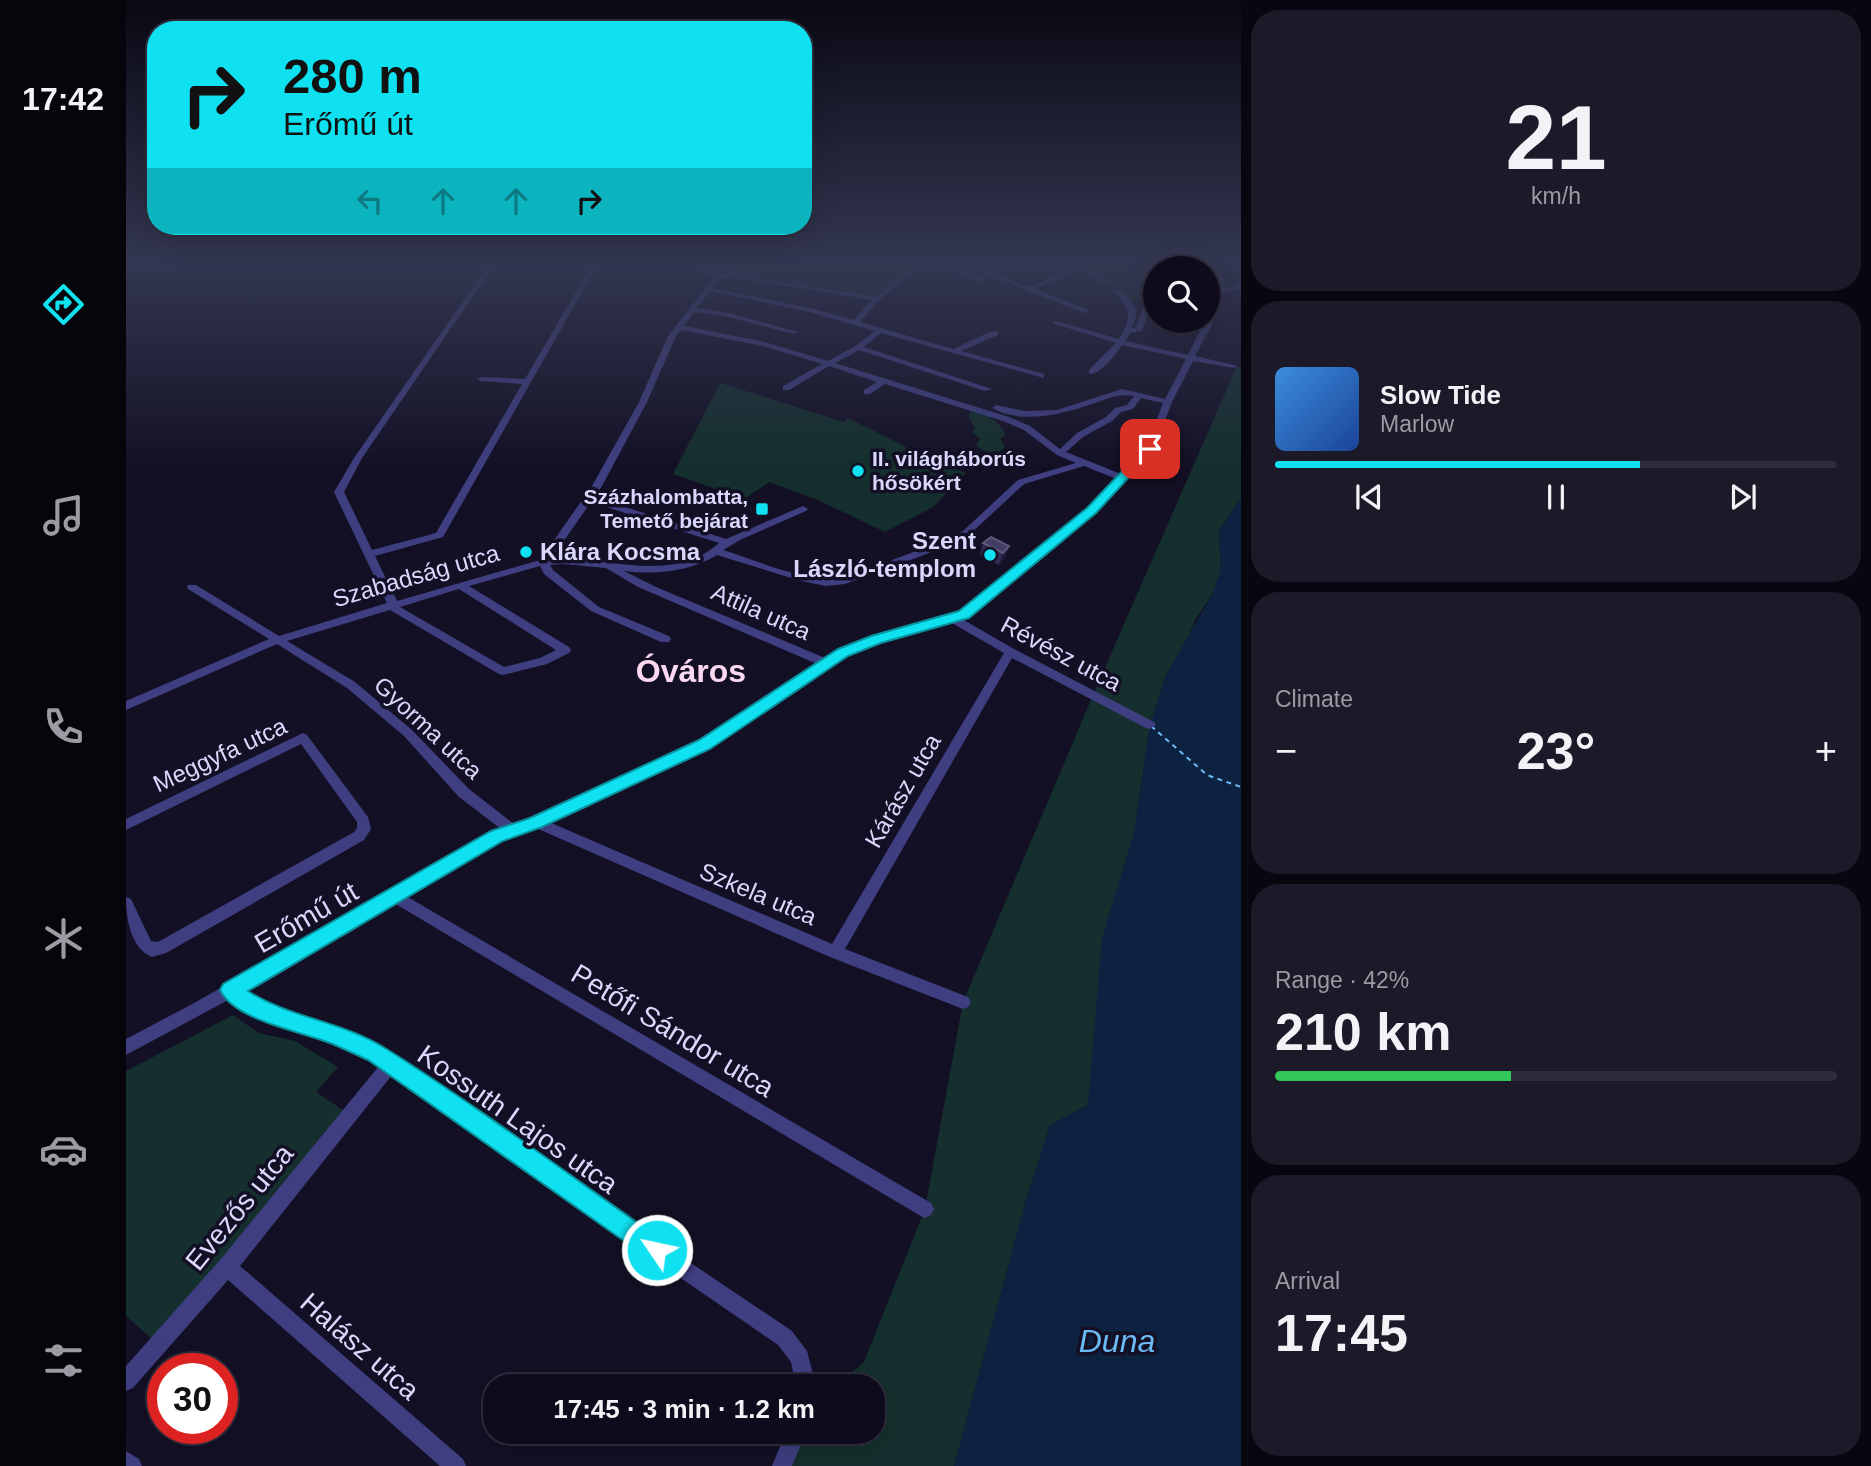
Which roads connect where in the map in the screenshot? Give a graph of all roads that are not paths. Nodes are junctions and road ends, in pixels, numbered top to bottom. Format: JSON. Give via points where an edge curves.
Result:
{"nodes":[{"id":1,"x":445,"y":332,"type":"edge"},
{"id":2,"x":556,"y":332,"type":"edge"},
{"id":3,"x":676,"y":332,"type":"edge"},
{"id":4,"x":714,"y":332,"type":"edge"},
{"id":5,"x":877,"y":332,"type":"edge"},
{"id":6,"x":889,"y":332,"type":"edge"},
{"id":7,"x":1090,"y":332,"type":"edge"},
{"id":8,"x":1125,"y":332,"type":"edge"},
{"id":9,"x":995,"y":333,"type":"dead end"},
{"id":10,"x":1203,"y":333,"type":"edge"},
{"id":11,"x":1118,"y":346,"type":"junction"},
{"id":12,"x":860,"y":348,"type":"junction"},
{"id":13,"x":954,"y":351,"type":"junction"},
{"id":14,"x":1192,"y":359,"type":"junction"},
{"id":15,"x":827,"y":362,"type":"junction"},
{"id":16,"x":1234,"y":366,"type":"dead end"},
{"id":17,"x":1092,"y":372,"type":"dead end"},
{"id":18,"x":1041,"y":376,"type":"dead end"},
{"id":19,"x":481,"y":379,"type":"dead end"},
{"id":20,"x":884,"y":380,"type":"junction"},
{"id":21,"x":527,"y":382,"type":"junction"},
{"id":22,"x":786,"y":388,"type":"dead end"},
{"id":23,"x":988,"y":389,"type":"dead end"},
{"id":24,"x":867,"y":392,"type":"dead end"},
{"id":25,"x":1140,"y":394,"type":"junction"},
{"id":26,"x":1168,"y":402,"type":"junction"},
{"id":27,"x":973,"y":408,"type":"junction"},
{"id":28,"x":1060,"y":453,"type":"junction"},
{"id":29,"x":1084,"y":463,"type":"junction"},
{"id":30,"x":1122,"y":478,"type":"junction"},
{"id":31,"x":603,"y":503,"type":"dead end"},
{"id":32,"x":803,"y":509,"type":"dead end"},
{"id":33,"x":726,"y":542,"type":"junction"},
{"id":34,"x":715,"y":551,"type":"junction"},
{"id":35,"x":369,"y":554,"type":"junction"},
{"id":36,"x":544,"y":562,"type":"junction"},
{"id":37,"x":606,"y":563,"type":"junction"},
{"id":38,"x":461,"y":586,"type":"junction"},
{"id":39,"x":192,"y":587,"type":"dead end"},
{"id":40,"x":394,"y":605,"type":"junction"},
{"id":41,"x":953,"y":619,"type":"junction"},
{"id":42,"x":665,"y":639,"type":"dead end"},
{"id":43,"x":277,"y":640,"type":"junction"},
{"id":44,"x":1010,"y":652,"type":"junction"},
{"id":45,"x":826,"y":663,"type":"junction"},
{"id":46,"x":126,"y":706,"type":"edge"},
{"id":47,"x":1150,"y":725,"type":"dead end"},
{"id":48,"x":536,"y":822,"type":"junction"},
{"id":49,"x":126,"y":825,"type":"edge"},
{"id":50,"x":511,"y":829,"type":"junction"},
{"id":51,"x":394,"y":897,"type":"junction"},
{"id":52,"x":126,"y":903,"type":"edge"},
{"id":53,"x":835,"y":952,"type":"junction"},
{"id":54,"x":230,"y":990,"type":"junction"},
{"id":55,"x":963,"y":1002,"type":"dead end"},
{"id":56,"x":126,"y":1047,"type":"edge"},
{"id":57,"x":391,"y":1065,"type":"junction"},
{"id":58,"x":925,"y":1209,"type":"dead end"},
{"id":59,"x":228,"y":1267,"type":"junction"},
{"id":60,"x":803,"y":1374,"type":"edge"},
{"id":61,"x":126,"y":1381,"type":"edge"},
{"id":62,"x":791,"y":1444,"type":"edge"},
{"id":63,"x":126,"y":1461,"type":"edge"},
{"id":64,"x":131,"y":1466,"type":"edge"},
{"id":65,"x":456,"y":1466,"type":"edge"},
{"id":66,"x":782,"y":1466,"type":"edge"}],
"edges":[{"from":1,"to":35,"type":"street","via":[[340,487]]},
{"from":2,"to":21,"type":"street"},
{"from":3,"to":36,"type":"street","via":[[597,486]]},
{"from":4,"to":15,"type":"street"},
{"from":5,"to":12,"type":"street"},
{"from":6,"to":13,"type":"street"},
{"from":7,"to":11,"type":"street"},
{"from":8,"to":11,"type":"street"},
{"from":9,"to":13,"type":"street"},
{"from":10,"to":14,"type":"street"},
{"from":11,"to":14,"type":"street"},
{"from":11,"to":17,"type":"street"},
{"from":12,"to":15,"type":"street"},
{"from":12,"to":23,"type":"street"},
{"from":13,"to":18,"type":"street"},
{"from":14,"to":16,"type":"street"},
{"from":14,"to":26,"type":"street"},
{"from":15,"to":20,"type":"street"},
{"from":15,"to":22,"type":"street"},
{"from":19,"to":21,"type":"street"},
{"from":20,"to":24,"type":"street"},
{"from":20,"to":27,"type":"street"},
{"from":21,"to":35,"type":"street","via":[[440,535]]},
{"from":25,"to":26,"type":"street"},
{"from":25,"to":27,"type":"street","via":[[1117,391],[1046,414]]},
{"from":25,"to":28,"type":"street","via":[[1130,407],[1118,410]]},
{"from":26,"to":30,"type":"street","via":[[1150,449]]},
{"from":27,"to":28,"type":"street","via":[[1027,428]]},
{"from":28,"to":29,"type":"street"},
{"from":29,"to":30,"type":"street"},
{"from":29,"to":34,"type":"street","via":[[1021,482],[966,533],[947,543],[845,581],[801,579]]},
{"from":30,"to":41,"type":"street","name":"Erőmű út","via":[[1051,546],[975,608]]},
{"from":31,"to":33,"type":"street"},
{"from":32,"to":33,"type":"street","name":"Szabadság utca"},
{"from":33,"to":34,"type":"street","name":"Szabadság utca"},
{"from":34,"to":37,"type":"street","name":"Szabadság utca","via":[[668,569]]},
{"from":35,"to":40,"type":"street"},
{"from":36,"to":37,"type":"street","name":"Szabadság utca"},
{"from":36,"to":38,"type":"street","name":"Szabadság utca"},
{"from":36,"to":42,"type":"street","via":[[548,572],[595,609]]},
{"from":37,"to":45,"type":"street","name":"Attila utca","via":[[655,593]]},
{"from":38,"to":40,"type":"street","name":"Szabadság utca"},
{"from":38,"to":40,"type":"street","via":[[565,650],[503,671]]},
{"from":39,"to":43,"type":"street","name":"Gyorma utca"},
{"from":40,"to":43,"type":"street","name":"Szabadság utca"},
{"from":41,"to":44,"type":"street","name":"Révész utca"},
{"from":41,"to":45,"type":"street","name":"Erőmű út","via":[[859,645]]},
{"from":43,"to":46,"type":"street","name":"Szabadság utca"},
{"from":43,"to":50,"type":"street","name":"Gyorma utca","via":[[328,669],[378,706],[464,793]]},
{"from":44,"to":47,"type":"street","name":"Révész utca"},
{"from":44,"to":53,"type":"street","name":"Kárász utca"},
{"from":45,"to":48,"type":"street","name":"Erőmű út","via":[[704,744]]},
{"from":48,"to":50,"type":"street","name":"Erőmű út"},
{"from":48,"to":53,"type":"street","name":"Szkela utca"},
{"from":49,"to":52,"type":"street","name":"Meggyfa utca","via":[[303,738],[363,821],[364,829],[359,836],[161,948],[146,946]]},
{"from":50,"to":51,"type":"street","name":"Erőmű út"},
{"from":51,"to":54,"type":"street","name":"Erőmű út"},
{"from":51,"to":58,"type":"street","name":"Petőfi Sándor utca"},
{"from":53,"to":55,"type":"street","name":"Szkela utca"},
{"from":54,"to":56,"type":"street","name":"Erőmű út"},
{"from":54,"to":57,"type":"street","name":"Kossuth Lajos utca","via":[[264,1012],[330,1032]]},
{"from":57,"to":59,"type":"street","name":"Evezős utca"},
{"from":57,"to":60,"type":"street","name":"Kossuth Lajos utca","via":[[777,1332],[800,1358]]},
{"from":59,"to":61,"type":"street","name":"Evezős utca"},
{"from":59,"to":65,"type":"street","name":"Halász utca"},
{"from":62,"to":66,"type":"street"},
{"from":63,"to":64,"type":"street"}]}
